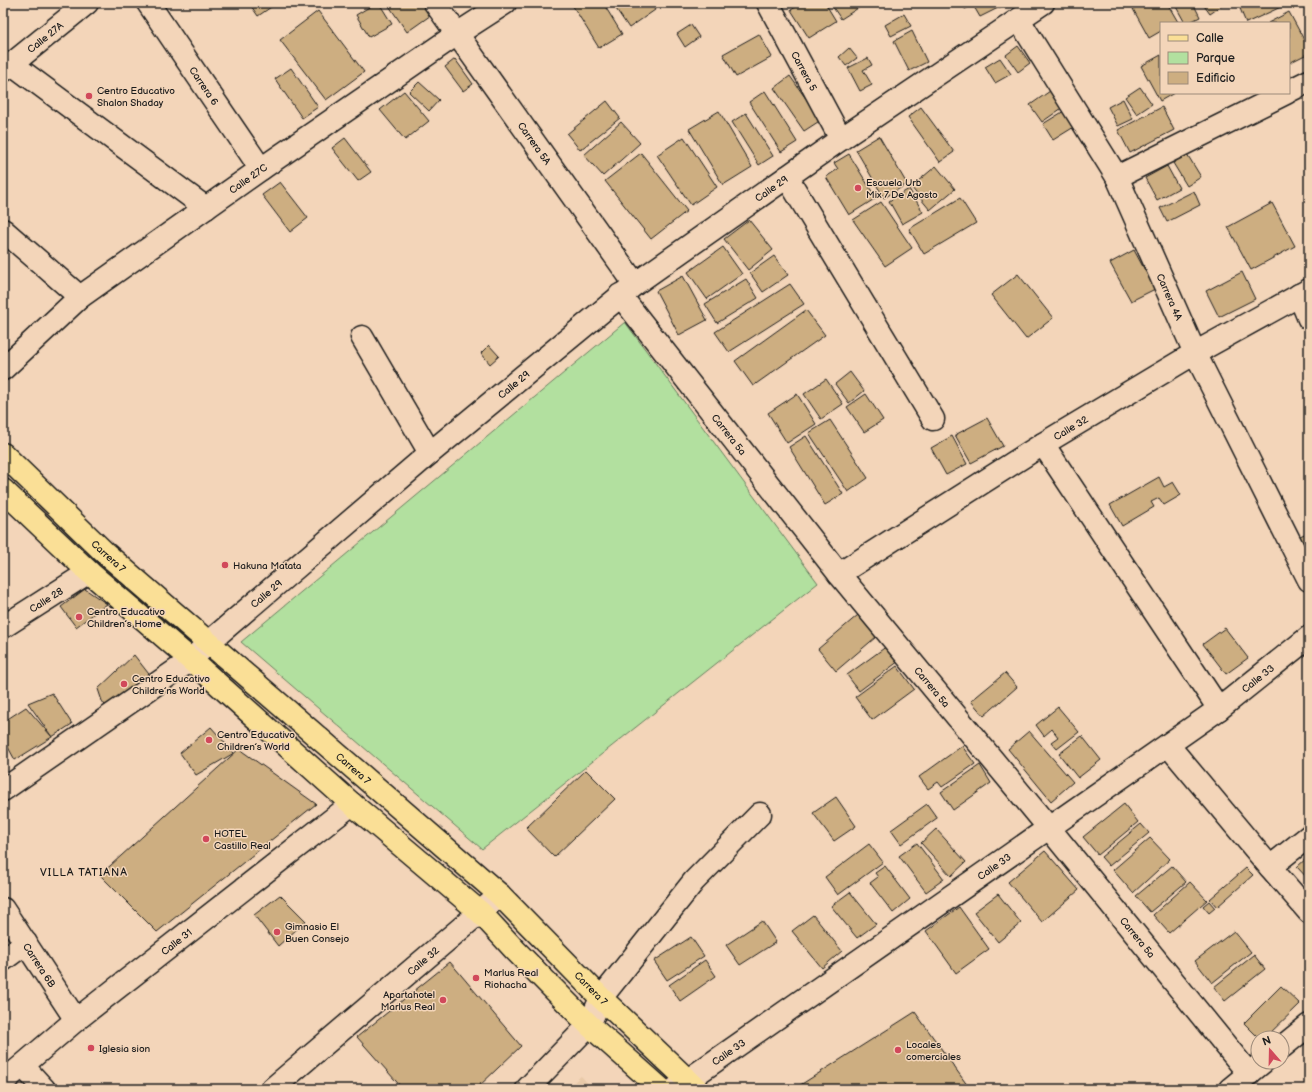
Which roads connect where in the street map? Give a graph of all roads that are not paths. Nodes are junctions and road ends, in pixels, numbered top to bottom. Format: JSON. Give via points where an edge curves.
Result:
{"nodes":[{"id":1,"x":87,"y":3,"type":"edge"},
{"id":2,"x":148,"y":3,"type":"edge"},
{"id":3,"x":435,"y":3,"type":"edge"},
{"id":4,"x":505,"y":3,"type":"edge"},
{"id":5,"x":768,"y":3,"type":"edge"},
{"id":6,"x":1043,"y":3,"type":"edge"},
{"id":7,"x":1018,"y":20,"type":"junction"},
{"id":8,"x":457,"y":34,"type":"junction"},
{"id":9,"x":7,"y":68,"type":"edge"},
{"id":10,"x":1309,"y":81,"type":"edge"},
{"id":11,"x":1290,"y":90,"type":"edge"},
{"id":12,"x":1284,"y":94,"type":"edge"},
{"id":13,"x":841,"y":139,"type":"junction"},
{"id":14,"x":261,"y":169,"type":"junction"},
{"id":15,"x":1117,"y":176,"type":"junction"},
{"id":16,"x":787,"y":177,"type":"junction"},
{"id":17,"x":206,"y":208,"type":"junction"},
{"id":18,"x":3,"y":230,"type":"edge"},
{"id":19,"x":628,"y":289,"type":"junction"},
{"id":20,"x":1304,"y":293,"type":"edge"},
{"id":21,"x":80,"y":297,"type":"junction"},
{"id":22,"x":1309,"y":319,"type":"edge"},
{"id":23,"x":362,"y":337,"type":"dead end"},
{"id":24,"x":1195,"y":353,"type":"junction"},
{"id":25,"x":3,"y":369,"type":"edge"},
{"id":26,"x":933,"y":419,"type":"dead end"},
{"id":27,"x":1043,"y":444,"type":"junction"},
{"id":28,"x":430,"y":453,"type":"junction"},
{"id":29,"x":3,"y":454,"type":"edge"},
{"id":30,"x":3,"y":490,"type":"edge"},
{"id":31,"x":89,"y":572,"type":"junction"},
{"id":32,"x":838,"y":574,"type":"junction"},
{"id":33,"x":1309,"y":580,"type":"edge"},
{"id":34,"x":3,"y":627,"type":"edge"},
{"id":35,"x":1309,"y":637,"type":"edge"},
{"id":36,"x":208,"y":643,"type":"junction"},
{"id":37,"x":191,"y":660,"type":"junction"},
{"id":38,"x":1219,"y":709,"type":"junction"},
{"id":39,"x":1168,"y":745,"type":"junction"},
{"id":40,"x":3,"y":790,"type":"edge"},
{"id":41,"x":352,"y":804,"type":"junction"},
{"id":42,"x":760,"y":814,"type":"dead end"},
{"id":43,"x":1049,"y":828,"type":"junction"},
{"id":44,"x":1309,"y":836,"type":"edge"},
{"id":45,"x":1270,"y":867,"type":"junction"},
{"id":46,"x":500,"y":895,"type":"junction"},
{"id":47,"x":3,"y":909,"type":"edge"},
{"id":48,"x":1309,"y":912,"type":"edge"},
{"id":49,"x":480,"y":913,"type":"junction"},
{"id":50,"x":26,"y":943,"type":"junction"},
{"id":51,"x":3,"y":960,"type":"edge"},
{"id":52,"x":601,"y":998,"type":"junction"},
{"id":53,"x":76,"y":1020,"type":"junction"},
{"id":54,"x":590,"y":1025,"type":"junction"},
{"id":55,"x":1309,"y":1025,"type":"edge"},
{"id":56,"x":1290,"y":1040,"type":"edge"},
{"id":57,"x":1250,"y":1061,"type":"edge"},
{"id":58,"x":23,"y":1066,"type":"junction"},
{"id":59,"x":1254,"y":1070,"type":"edge"},
{"id":60,"x":3,"y":1082,"type":"edge"},
{"id":61,"x":686,"y":1086,"type":"edge"},
{"id":62,"x":44,"y":1089,"type":"edge"},
{"id":63,"x":272,"y":1089,"type":"edge"},
{"id":64,"x":528,"y":1089,"type":"edge"},
{"id":65,"x":662,"y":1089,"type":"edge"},
{"id":66,"x":1230,"y":1089,"type":"edge"}],
"edges":[{"from":1,"to":9,"type":"street","name":"Calle 27A"},
{"from":2,"to":14,"type":"street","name":"Carrera 6"},
{"from":3,"to":8,"type":"street","name":"Carrera 5A"},
{"from":4,"to":8,"type":"street","name":"Calle 27C"},
{"from":5,"to":13,"type":"street","name":"Carrera 5"},
{"from":6,"to":7,"type":"street","name":"Calle 29"},
{"from":7,"to":13,"type":"street","name":"Calle 29"},
{"from":7,"to":15,"type":"street","name":"Carrera 4A"},
{"from":8,"to":14,"type":"street","name":"Calle 27C"},
{"from":8,"to":19,"type":"street","name":"Carrera 5A"},
{"from":9,"to":17,"type":"street"},
{"from":10,"to":11,"type":"street"},
{"from":12,"to":15,"type":"street"},
{"from":13,"to":16,"type":"street","name":"Calle 29"},
{"from":14,"to":17,"type":"street","name":"Calle 27C"},
{"from":15,"to":24,"type":"street","name":"Carrera 4A"},
{"from":16,"to":19,"type":"street","name":"Calle 29"},
{"from":16,"to":26,"type":"street"},
{"from":17,"to":21,"type":"street","name":"Calle 27C"},
{"from":18,"to":21,"type":"street"},
{"from":19,"to":28,"type":"street","name":"Calle 29"},
{"from":19,"to":32,"type":"street","name":"Carrera 5a"},
{"from":20,"to":22,"type":"street"},
{"from":20,"to":24,"type":"street","name":"Calle 32"},
{"from":21,"to":25,"type":"street","name":"Calle 27C"},
{"from":23,"to":28,"type":"street"},
{"from":24,"to":27,"type":"street","name":"Calle 32"},
{"from":24,"to":33,"type":"street","name":"Carrera 4A"},
{"from":27,"to":32,"type":"street","name":"Calle 32"},
{"from":27,"to":38,"type":"street"},
{"from":28,"to":36,"type":"street","name":"Calle 29"},
{"from":29,"to":36,"type":"main road","name":"Carrera 7","via":[[104,552]]},
{"from":30,"to":31,"type":"main road"},
{"from":31,"to":34,"type":"street","name":"Calle 28"},
{"from":31,"to":37,"type":"main road"},
{"from":32,"to":43,"type":"street","name":"Carrera 5a"},
{"from":35,"to":38,"type":"street","name":"Calle 33"},
{"from":36,"to":37,"type":"street","name":"Calle 29"},
{"from":36,"to":46,"type":"main road","name":"Carrera 7"},
{"from":37,"to":40,"type":"street","name":"Calle 29"},
{"from":37,"to":41,"type":"main road"},
{"from":38,"to":39,"type":"street","name":"Calle 33"},
{"from":39,"to":43,"type":"street","name":"Calle 33"},
{"from":39,"to":45,"type":"street"},
{"from":41,"to":49,"type":"main road"},
{"from":41,"to":53,"type":"street","name":"Calle 31"},
{"from":42,"to":52,"type":"street","via":[[694,881]]},
{"from":43,"to":57,"type":"street","name":"Carrera 5a"},
{"from":43,"to":61,"type":"street","name":"Calle 33"},
{"from":44,"to":45,"type":"street"},
{"from":45,"to":48,"type":"street"},
{"from":46,"to":49,"type":"street","name":"Calle 32"},
{"from":46,"to":52,"type":"main road","name":"Carrera 7"},
{"from":47,"to":50,"type":"street","name":"Carrera 6B"},
{"from":49,"to":54,"type":"main road"},
{"from":49,"to":63,"type":"street","name":"Calle 32"},
{"from":50,"to":51,"type":"street"},
{"from":50,"to":53,"type":"street","name":"Carrera 6B"},
{"from":52,"to":54,"type":"street"},
{"from":52,"to":61,"type":"main road","name":"Carrera 7"},
{"from":53,"to":58,"type":"street","name":"Calle 31"},
{"from":54,"to":64,"type":"street"},
{"from":54,"to":65,"type":"main road"},
{"from":55,"to":56,"type":"street"},
{"from":58,"to":60,"type":"street","name":"Calle 31"},
{"from":58,"to":62,"type":"street"},
{"from":59,"to":66,"type":"street"}]}
